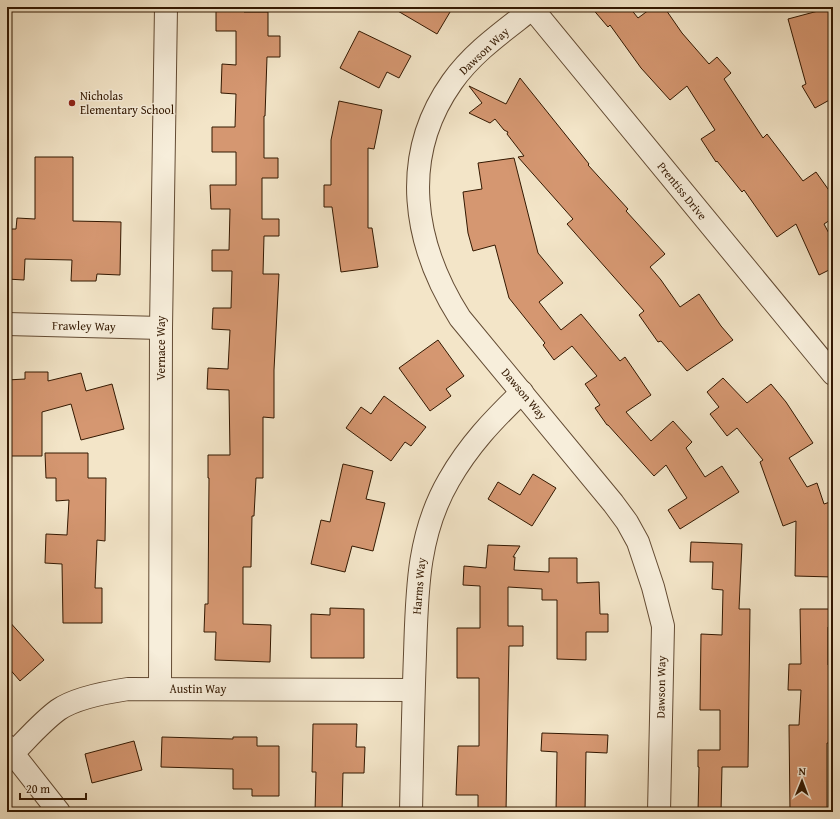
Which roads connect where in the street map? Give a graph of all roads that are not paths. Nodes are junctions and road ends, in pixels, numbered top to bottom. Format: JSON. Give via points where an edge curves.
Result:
{"nodes":[{"id":1,"x":166,"y":7,"type":"edge"},
{"id":2,"x":532,"y":8,"type":"edge"},
{"id":3,"x":7,"y":324,"type":"edge"},
{"id":4,"x":161,"y":328,"type":"junction"},
{"id":5,"x":830,"y":365,"type":"edge"},
{"id":6,"x":522,"y":392,"type":"junction"},
{"id":7,"x":160,"y":689,"type":"junction"},
{"id":8,"x":413,"y":690,"type":"junction"},
{"id":9,"x":9,"y":753,"type":"edge"},
{"id":10,"x":59,"y":812,"type":"edge"},
{"id":11,"x":412,"y":812,"type":"edge"},
{"id":12,"x":659,"y":812,"type":"edge"}],
"edges":[{"from":1,"to":4,"type":"street","name":"Vernace Way"},
{"from":2,"to":5,"type":"street","name":"Prentiss Drive"},
{"from":2,"to":6,"type":"street","name":"Dawson Way","via":[[488,43],[452,81],[428,127],[418,178],[422,230],[446,296],[460,318]]},
{"from":3,"to":4,"type":"street","name":"Frawley Way"},
{"from":4,"to":7,"type":"street","name":"Vernace Way"},
{"from":6,"to":8,"type":"street","name":"Harms Way","via":[[474,442],[448,480],[430,523],[419,568]]},
{"from":6,"to":12,"type":"street","name":"Dawson Way","via":[[627,522],[647,564],[663,626]]},
{"from":7,"to":8,"type":"street","name":"Austin Way"},
{"from":7,"to":9,"type":"street","name":"Austin Way","via":[[128,689],[104,693],[70,704],[59,709]]},
{"from":8,"to":11,"type":"street","name":"Harms Way"},
{"from":9,"to":10,"type":"street"}]}
